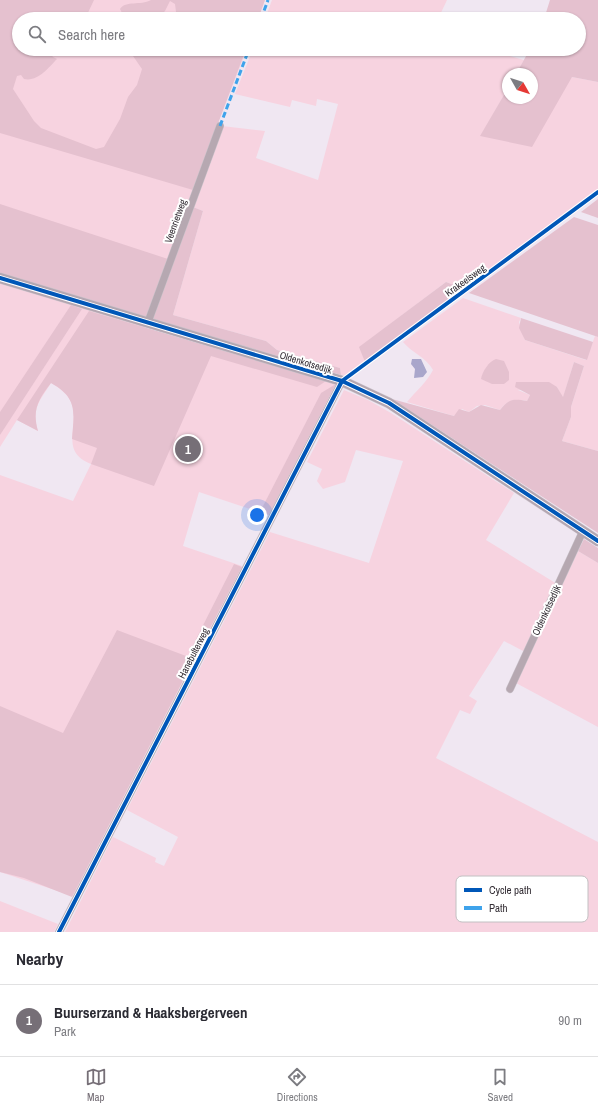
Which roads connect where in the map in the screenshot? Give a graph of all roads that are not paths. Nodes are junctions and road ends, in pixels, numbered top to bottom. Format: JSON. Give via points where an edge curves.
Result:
{"nodes":[{"id":1,"x":220,"y":126,"type":"dead end"},
{"id":2,"x":0,"y":278,"type":"edge"},
{"id":3,"x":148,"y":322,"type":"junction"},
{"id":4,"x":342,"y":381,"type":"junction"},
{"id":5,"x":583,"y":531,"type":"junction"},
{"id":6,"x":598,"y":541,"type":"edge"},
{"id":7,"x":510,"y":689,"type":"dead end"},
{"id":8,"x":59,"y":932,"type":"edge"}],
"edges":[{"from":1,"to":3,"type":"street","name":"Veenrietweg"},
{"from":2,"to":3,"type":"street","name":"Oldenkotsedijk"},
{"from":3,"to":4,"type":"street","name":"Oldenkotsedijk"},
{"from":4,"to":5,"type":"street","name":"Oldenkotsedijk","via":[[389,403]]},
{"from":4,"to":8,"type":"street","name":"Hanebulterweg"},
{"from":5,"to":6,"type":"street","name":"Oldenkotsedijk"},
{"from":5,"to":7,"type":"street","name":"Oldenkotsedijk"}]}
